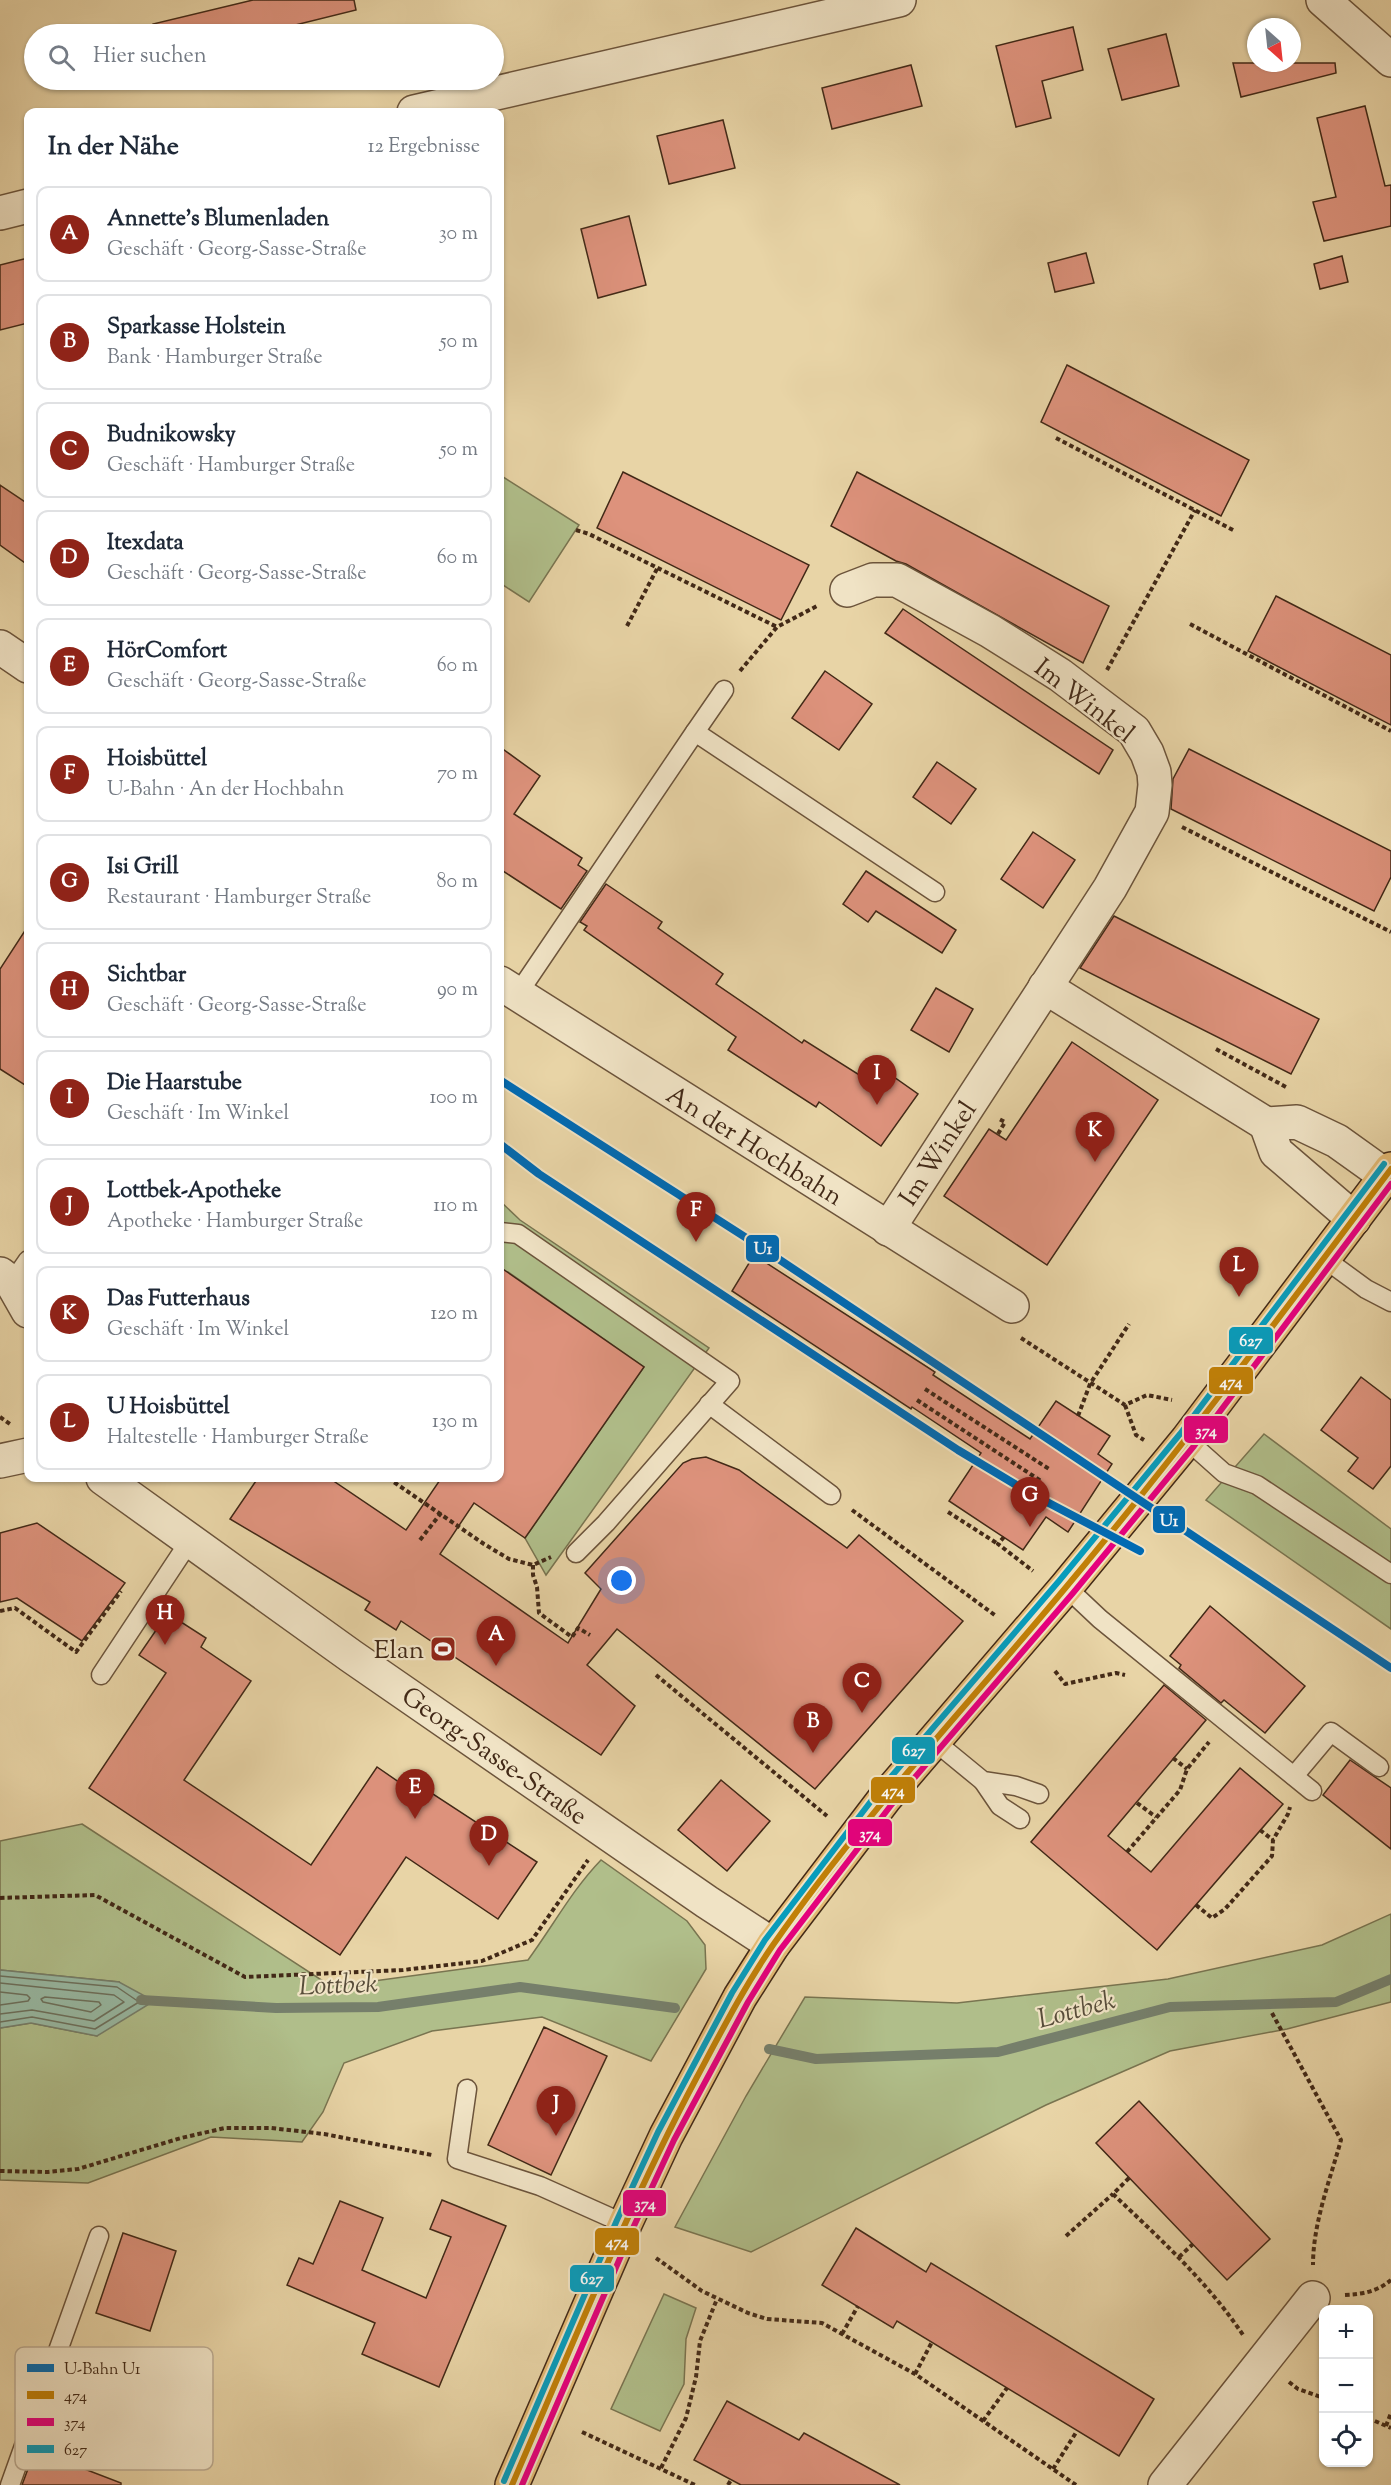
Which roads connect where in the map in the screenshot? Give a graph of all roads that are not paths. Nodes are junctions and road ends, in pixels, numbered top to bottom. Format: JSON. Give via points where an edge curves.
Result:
{"nodes":[{"id":1,"x":899,"y":0,"type":"edge"},
{"id":2,"x":1323,"y":0,"type":"edge"},
{"id":3,"x":1391,"y":60,"type":"edge"},
{"id":4,"x":431,"y":108,"type":"edge"},
{"id":5,"x":24,"y":207,"type":"edge"},
{"id":6,"x":0,"y":213,"type":"edge"},
{"id":7,"x":847,"y":590,"type":"road end"},
{"id":8,"x":0,"y":647,"type":"edge"},
{"id":9,"x":24,"y":663,"type":"edge"},
{"id":10,"x":724,"y":690,"type":"road end"},
{"id":11,"x":695,"y":732,"type":"junction"},
{"id":12,"x":935,"y":892,"type":"dead end"},
{"id":13,"x":1045,"y":987,"type":"junction"},
{"id":14,"x":508,"y":989,"type":"edge"},
{"id":15,"x":1266,"y":1124,"type":"junction"},
{"id":16,"x":1388,"y":1173,"type":"edge"},
{"id":17,"x":1354,"y":1218,"type":"junction"},
{"id":18,"x":888,"y":1229,"type":"junction"},
{"id":19,"x":504,"y":1232,"type":"edge"},
{"id":20,"x":1325,"y":1259,"type":"junction"},
{"id":21,"x":1391,"y":1302,"type":"edge"},
{"id":22,"x":1012,"y":1306,"type":"dead end"},
{"id":23,"x":709,"y":1404,"type":"junction"},
{"id":24,"x":1187,"y":1440,"type":"junction"},
{"id":25,"x":24,"y":1456,"type":"edge"},
{"id":26,"x":0,"y":1461,"type":"edge"},
{"id":27,"x":109,"y":1482,"type":"edge"},
{"id":28,"x":831,"y":1495,"type":"road end"},
{"id":29,"x":191,"y":1539,"type":"junction"},
{"id":30,"x":576,"y":1553,"type":"dead end"},
{"id":31,"x":1391,"y":1574,"type":"edge"},
{"id":32,"x":1053,"y":1582,"type":"junction"},
{"id":33,"x":101,"y":1674,"type":"dead end"},
{"id":34,"x":933,"y":1740,"type":"junction"},
{"id":35,"x":1379,"y":1767,"type":"dead end"},
{"id":36,"x":1294,"y":1776,"type":"junction"},
{"id":37,"x":983,"y":1781,"type":"junction"},
{"id":38,"x":1312,"y":1791,"type":"dead end"},
{"id":39,"x":1039,"y":1794,"type":"dead end"},
{"id":40,"x":1020,"y":1819,"type":"dead end"},
{"id":41,"x":773,"y":1945,"type":"junction"},
{"id":42,"x":467,"y":2089,"type":"dead end"},
{"id":43,"x":625,"y":2224,"type":"junction"},
{"id":44,"x":99,"y":2236,"type":"dead end"},
{"id":45,"x":1313,"y":2298,"type":"road end"},
{"id":46,"x":59,"y":2347,"type":"edge"},
{"id":47,"x":15,"y":2470,"type":"edge"},
{"id":48,"x":10,"y":2485,"type":"edge"},
{"id":49,"x":512,"y":2485,"type":"edge"},
{"id":50,"x":1165,"y":2485,"type":"edge"}],
"edges":[{"from":1,"to":4,"type":"street"},
{"from":2,"to":3,"type":"street"},
{"from":5,"to":6,"type":"street"},
{"from":7,"to":13,"type":"street","name":"Im Winkel","via":[[873,580],[897,580],[1060,675],[1134,731],[1147,753],[1154,772],[1152,812],[1110,888]]},
{"from":8,"to":9,"type":"street"},
{"from":10,"to":11,"type":"lane"},
{"from":11,"to":12,"type":"lane"},
{"from":11,"to":14,"type":"lane"},
{"from":13,"to":15,"type":"street"},
{"from":13,"to":18,"type":"street","name":"Im Winkel"},
{"from":14,"to":18,"type":"street","name":"An der Hochbahn"},
{"from":15,"to":16,"type":"street","via":[[1297,1122]]},
{"from":15,"to":17,"type":"street","via":[[1276,1152]]},
{"from":16,"to":17,"type":"main road"},
{"from":17,"to":20,"type":"main road"},
{"from":18,"to":22,"type":"street","name":"An der Hochbahn"},
{"from":19,"to":23,"type":"lane","via":[[518,1234],[730,1381]]},
{"from":20,"to":21,"type":"lane"},
{"from":20,"to":24,"type":"main road"},
{"from":23,"to":28,"type":"lane"},
{"from":23,"to":30,"type":"lane"},
{"from":24,"to":31,"type":"lane","via":[[1224,1473],[1257,1485]]},
{"from":24,"to":32,"type":"main road"},
{"from":25,"to":26,"type":"street"},
{"from":27,"to":29,"type":"street","name":"Georg-Sasse-Straße"},
{"from":29,"to":33,"type":"lane"},
{"from":29,"to":41,"type":"street","name":"Georg-Sasse-Straße","via":[[351,1656]]},
{"from":32,"to":34,"type":"main road","via":[[1023,1636]]},
{"from":32,"to":36,"type":"lane"},
{"from":34,"to":37,"type":"lane"},
{"from":34,"to":41,"type":"main road"},
{"from":35,"to":36,"type":"lane","via":[[1331,1732]]},
{"from":36,"to":38,"type":"lane"},
{"from":37,"to":39,"type":"lane"},
{"from":37,"to":40,"type":"lane","via":[[1000,1806]]},
{"from":41,"to":43,"type":"main road","via":[[711,2047]]},
{"from":42,"to":43,"type":"lane","via":[[457,2159],[540,2186]]},
{"from":43,"to":49,"type":"main road"},
{"from":44,"to":46,"type":"lane"},
{"from":45,"to":50,"type":"street"},
{"from":47,"to":48,"type":"lane"}]}
